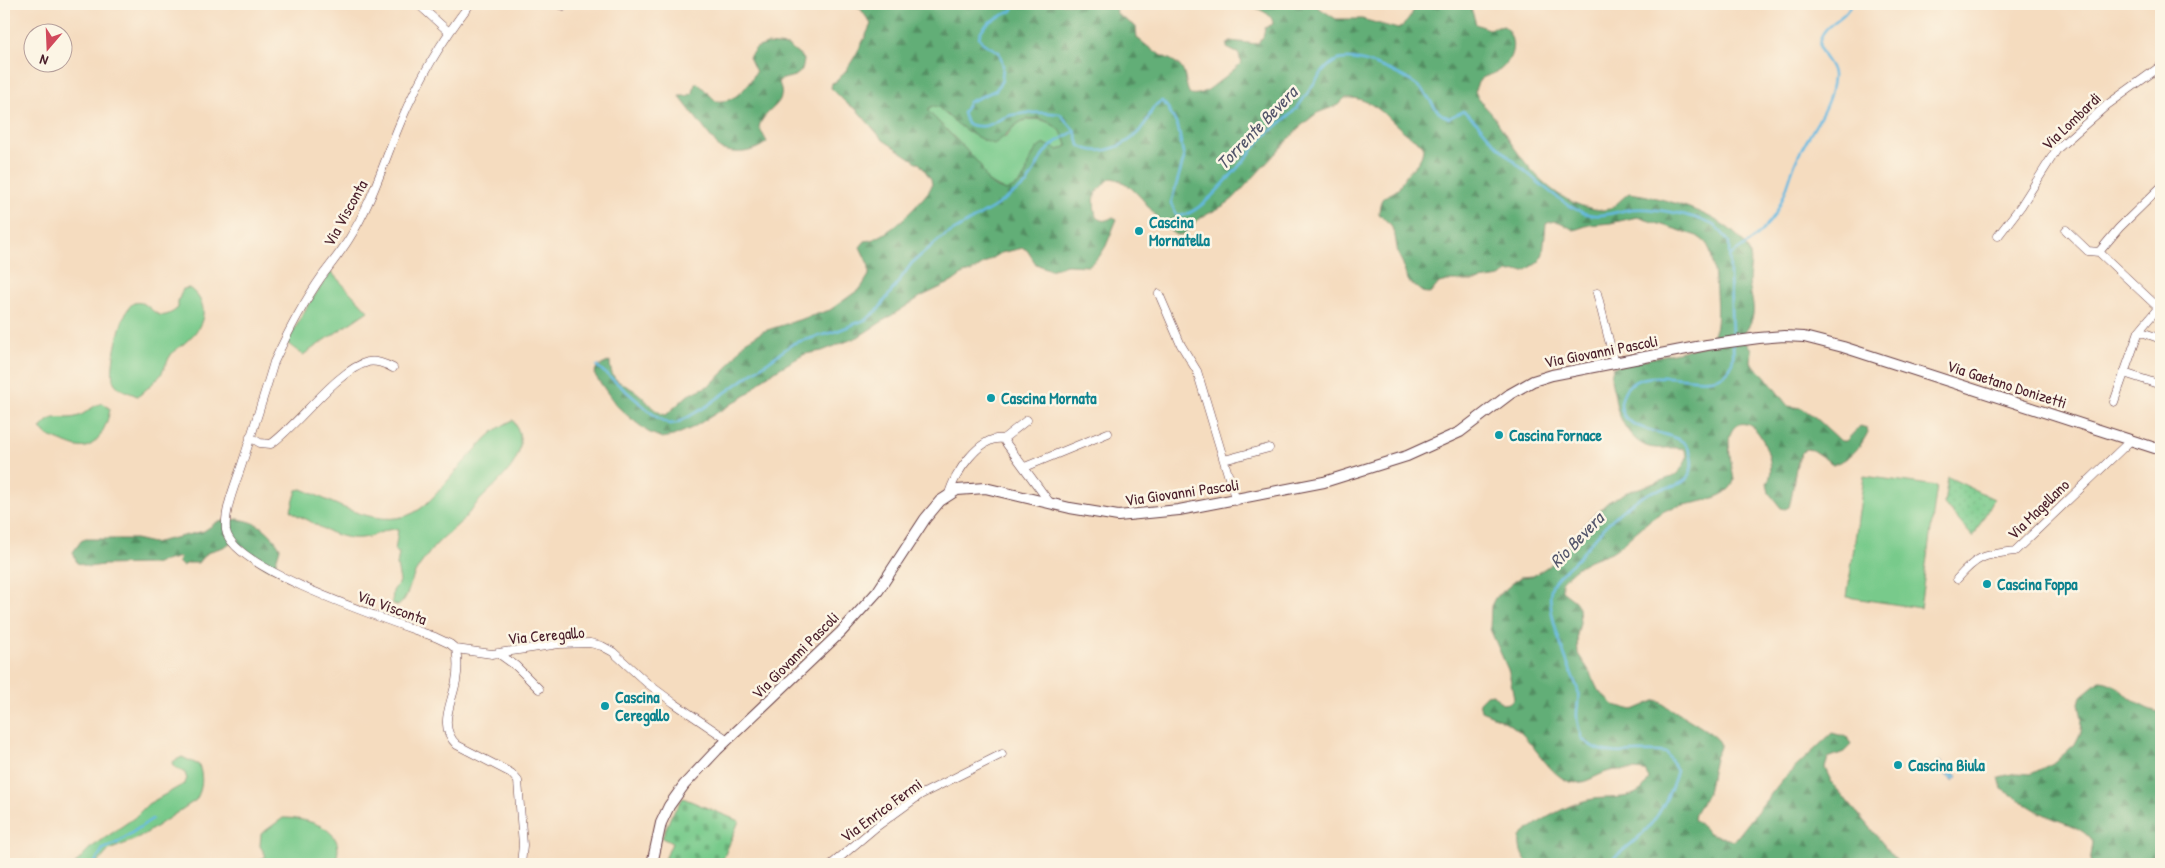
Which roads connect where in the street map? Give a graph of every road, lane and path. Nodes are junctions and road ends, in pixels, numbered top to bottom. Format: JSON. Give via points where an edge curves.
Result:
{"nodes":[{"id":1,"x":418,"y":4,"type":"edge"},
{"id":2,"x":470,"y":4,"type":"edge"},
{"id":3,"x":449,"y":32,"type":"junction"},
{"id":4,"x":2161,"y":66,"type":"edge"},
{"id":5,"x":2161,"y":187,"type":"edge"},
{"id":6,"x":2066,"y":230,"type":"dead end"},
{"id":7,"x":1998,"y":236,"type":"dead end"},
{"id":8,"x":2099,"y":252,"type":"junction"},
{"id":9,"x":1598,"y":293,"type":"dead end"},
{"id":10,"x":1160,"y":294,"type":"dead end"},
{"id":11,"x":2160,"y":309,"type":"edge"},
{"id":12,"x":2139,"y":331,"type":"junction"},
{"id":13,"x":2161,"y":338,"type":"edge"},
{"id":14,"x":1843,"y":347,"type":"joint"},
{"id":15,"x":1614,"y":364,"type":"junction"},
{"id":16,"x":393,"y":368,"type":"dead end"},
{"id":17,"x":2124,"y":373,"type":"junction"},
{"id":18,"x":2161,"y":386,"type":"edge"},
{"id":19,"x":2114,"y":402,"type":"dead end"},
{"id":20,"x":1027,"y":420,"type":"dead end"},
{"id":21,"x":1108,"y":433,"type":"dead end"},
{"id":22,"x":250,"y":437,"type":"junction"},
{"id":23,"x":1003,"y":439,"type":"junction"},
{"id":24,"x":2130,"y":441,"type":"junction"},
{"id":25,"x":1269,"y":448,"type":"dead end"},
{"id":26,"x":2161,"y":450,"type":"edge"},
{"id":27,"x":1224,"y":460,"type":"junction"},
{"id":28,"x":1025,"y":467,"type":"junction"},
{"id":29,"x":949,"y":494,"type":"junction"},
{"id":30,"x":1236,"y":500,"type":"junction"},
{"id":31,"x":1050,"y":503,"type":"junction"},
{"id":32,"x":1957,"y":580,"type":"dead end"},
{"id":33,"x":456,"y":649,"type":"junction"},
{"id":34,"x":498,"y":653,"type":"junction"},
{"id":35,"x":539,"y":689,"type":"dead end"},
{"id":36,"x":728,"y":740,"type":"junction"},
{"id":37,"x":1002,"y":754,"type":"dead end"},
{"id":38,"x":521,"y":864,"type":"edge"},
{"id":39,"x":652,"y":864,"type":"edge"},
{"id":40,"x":832,"y":864,"type":"edge"}],
"edges":[{"from":1,"to":3,"type":"street"},
{"from":2,"to":3,"type":"street","name":"Via Visconta"},
{"from":3,"to":22,"type":"street","name":"Via Visconta","via":[[408,107],[373,193],[349,239],[284,341]]},
{"from":4,"to":7,"type":"street","name":"Via Lombardi","via":[[2107,105],[2057,149],[2022,206]]},
{"from":5,"to":8,"type":"street"},
{"from":6,"to":8,"type":"street","via":[[2088,251]]},
{"from":8,"to":11,"type":"street"},
{"from":9,"to":15,"type":"street"},
{"from":10,"to":27,"type":"street","via":[[1181,345],[1197,372]]},
{"from":11,"to":12,"type":"street"},
{"from":12,"to":13,"type":"street"},
{"from":12,"to":17,"type":"street"},
{"from":14,"to":15,"type":"street","name":"Via Giovanni Pascoli","via":[[1796,337],[1744,340]]},
{"from":14,"to":24,"type":"street","name":"Via Gaetano Donizetti"},
{"from":15,"to":30,"type":"street","name":"Via Giovanni Pascoli","via":[[1533,381],[1510,394],[1460,432],[1399,459],[1324,482]]},
{"from":16,"to":22,"type":"street","via":[[368,361],[336,382],[271,444],[260,443]]},
{"from":17,"to":18,"type":"street"},
{"from":17,"to":19,"type":"street"},
{"from":20,"to":23,"type":"street"},
{"from":21,"to":28,"type":"street"},
{"from":22,"to":33,"type":"street","name":"Via Visconta","via":[[226,522],[231,542],[270,570],[336,602],[435,637]]},
{"from":23,"to":28,"type":"street"},
{"from":23,"to":29,"type":"street","via":[[992,439],[979,447],[954,480]]},
{"from":24,"to":26,"type":"street","name":"Via Gaetano Donizetti"},
{"from":24,"to":32,"type":"street","name":"Via Magellano","via":[[2015,551],[1991,554],[1972,562]]},
{"from":25,"to":27,"type":"street"},
{"from":27,"to":30,"type":"street"},
{"from":28,"to":31,"type":"street"},
{"from":29,"to":31,"type":"street","name":"Via Giovanni Pascoli","via":[[965,488],[986,488]]},
{"from":29,"to":36,"type":"street","name":"Via Giovanni Pascoli","via":[[925,519],[886,580],[866,604],[826,648]]},
{"from":30,"to":31,"type":"street","name":"Via Giovanni Pascoli","via":[[1157,514],[1125,516],[1093,513]]},
{"from":33,"to":34,"type":"street","name":"Via Ceregallo"},
{"from":33,"to":38,"type":"street","via":[[457,674],[446,729],[457,745],[511,773],[518,781],[523,846]]},
{"from":34,"to":35,"type":"street"},
{"from":34,"to":36,"type":"street","name":"Via Ceregallo","via":[[559,644],[602,646],[674,704]]},
{"from":36,"to":39,"type":"street","name":"Via Giovanni Pascoli","via":[[690,778],[669,806],[661,823]]},
{"from":37,"to":40,"type":"street","name":"Via Enrico Fermi","via":[[920,795]]}]}
